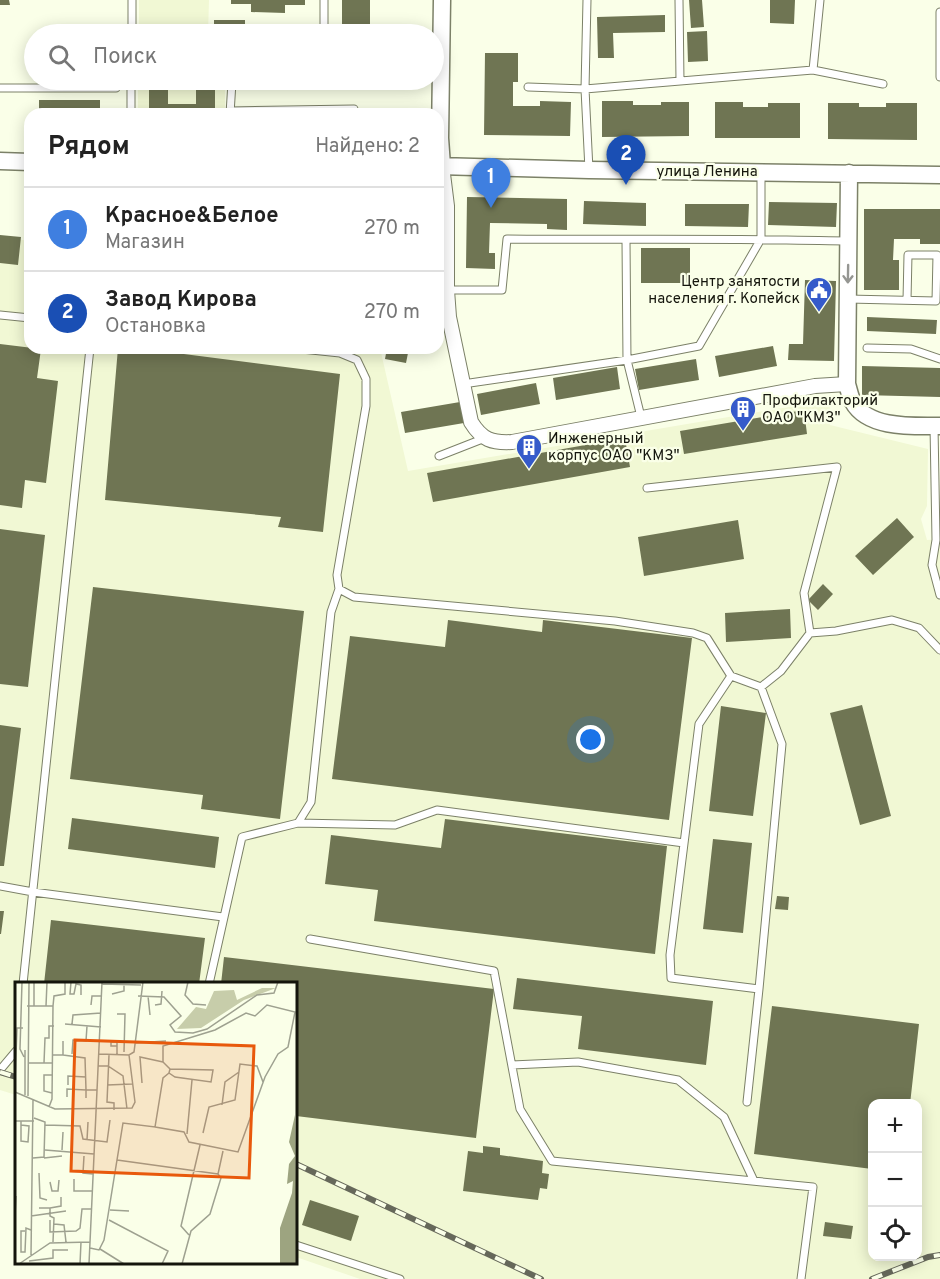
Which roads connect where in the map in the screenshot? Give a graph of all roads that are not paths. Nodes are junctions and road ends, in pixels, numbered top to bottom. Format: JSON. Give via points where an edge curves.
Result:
{"nodes":[{"id":1,"x":132,"y":0,"type":"edge"},
{"id":2,"x":324,"y":0,"type":"edge"},
{"id":3,"x":442,"y":0,"type":"edge"},
{"id":4,"x":587,"y":0,"type":"edge"},
{"id":5,"x":679,"y":0,"type":"edge"},
{"id":6,"x":820,"y":0,"type":"edge"},
{"id":7,"x":940,"y":12,"type":"edge"},
{"id":8,"x":132,"y":24,"type":"edge"},
{"id":9,"x":324,"y":24,"type":"edge"},
{"id":10,"x":442,"y":24,"type":"edge"},
{"id":11,"x":813,"y":70,"type":"junction"},
{"id":12,"x":940,"y":77,"type":"edge"},
{"id":13,"x":680,"y":81,"type":"junction"},
{"id":14,"x":883,"y":84,"type":"dead end"},
{"id":15,"x":528,"y":87,"type":"dead end"},
{"id":16,"x":0,"y":88,"type":"edge"},
{"id":17,"x":24,"y":88,"type":"edge"},
{"id":18,"x":585,"y":89,"type":"junction"},
{"id":19,"x":131,"y":90,"type":"edge"},
{"id":20,"x":231,"y":90,"type":"edge"},
{"id":21,"x":441,"y":90,"type":"edge"},
{"id":22,"x":131,"y":108,"type":"edge"},
{"id":23,"x":230,"y":108,"type":"edge"},
{"id":24,"x":440,"y":108,"type":"edge"},
{"id":25,"x":0,"y":161,"type":"edge"},
{"id":26,"x":24,"y":162,"type":"edge"},
{"id":27,"x":444,"y":166,"type":"edge"},
{"id":28,"x":589,"y":170,"type":"junction"},
{"id":29,"x":761,"y":171,"type":"junction"},
{"id":30,"x":849,"y":174,"type":"junction"},
{"id":31,"x":940,"y":175,"type":"edge"},
{"id":32,"x":444,"y":189,"type":"edge"},
{"id":33,"x":761,"y":239,"type":"junction"},
{"id":34,"x":626,"y":240,"type":"junction"},
{"id":35,"x":848,"y":241,"type":"junction"},
{"id":36,"x":447,"y":290,"type":"junction"},
{"id":37,"x":848,"y":299,"type":"junction"},
{"id":38,"x":907,"y":300,"type":"junction"},
{"id":39,"x":0,"y":315,"type":"edge"},
{"id":40,"x":24,"y":317,"type":"edge"},
{"id":41,"x":867,"y":348,"type":"dead end"},
{"id":42,"x":89,"y":354,"type":"edge"},
{"id":43,"x":342,"y":354,"type":"edge"},
{"id":44,"x":940,"y":359,"type":"edge"},
{"id":45,"x":627,"y":360,"type":"junction"},
{"id":46,"x":463,"y":384,"type":"junction"},
{"id":47,"x":847,"y":384,"type":"junction"},
{"id":48,"x":641,"y":417,"type":"junction"},
{"id":49,"x":937,"y":426,"type":"edge"},
{"id":50,"x":485,"y":438,"type":"junction"},
{"id":51,"x":438,"y":456,"type":"dead end"},
{"id":52,"x":647,"y":488,"type":"dead end"},
{"id":53,"x":339,"y":589,"type":"junction"},
{"id":54,"x":940,"y":595,"type":"edge"},
{"id":55,"x":810,"y":633,"type":"junction"},
{"id":56,"x":940,"y":650,"type":"edge"},
{"id":57,"x":731,"y":676,"type":"junction"},
{"id":58,"x":761,"y":687,"type":"junction"},
{"id":59,"x":298,"y":824,"type":"junction"},
{"id":60,"x":684,"y":843,"type":"junction"},
{"id":61,"x":0,"y":886,"type":"edge"},
{"id":62,"x":33,"y":892,"type":"junction"},
{"id":63,"x":224,"y":917,"type":"junction"},
{"id":64,"x":310,"y":939,"type":"dead end"},
{"id":65,"x":23,"y":982,"type":"edge"},
{"id":66,"x":209,"y":982,"type":"edge"},
{"id":67,"x":759,"y":989,"type":"junction"},
{"id":68,"x":15,"y":1051,"type":"edge"},
{"id":69,"x":512,"y":1065,"type":"junction"},
{"id":70,"x":0,"y":1070,"type":"edge"},
{"id":71,"x":747,"y":1102,"type":"dead end"},
{"id":72,"x":754,"y":1181,"type":"junction"},
{"id":73,"x":297,"y":1245,"type":"edge"},
{"id":74,"x":400,"y":1279,"type":"edge"},
{"id":75,"x":801,"y":1279,"type":"edge"}],
"edges":[{"from":1,"to":8,"type":"lane"},
{"from":2,"to":9,"type":"lane"},
{"from":3,"to":10,"type":"street"},
{"from":4,"to":18,"type":"lane"},
{"from":5,"to":13,"type":"lane"},
{"from":6,"to":11,"type":"lane"},
{"from":7,"to":12,"type":"lane"},
{"from":11,"to":13,"type":"lane"},
{"from":11,"to":14,"type":"lane"},
{"from":13,"to":18,"type":"lane"},
{"from":15,"to":18,"type":"lane"},
{"from":16,"to":17,"type":"lane"},
{"from":18,"to":28,"type":"lane"},
{"from":19,"to":22,"type":"lane"},
{"from":20,"to":23,"type":"lane"},
{"from":21,"to":24,"type":"street"},
{"from":25,"to":26,"type":"street"},
{"from":27,"to":28,"type":"street","name":"улица Ленина"},
{"from":28,"to":29,"type":"street","name":"улица Ленина"},
{"from":29,"to":30,"type":"street","name":"улица Ленина"},
{"from":29,"to":33,"type":"lane"},
{"from":30,"to":31,"type":"street","name":"улица Ленина"},
{"from":30,"to":35,"type":"street"},
{"from":32,"to":36,"type":"street"},
{"from":33,"to":34,"type":"lane"},
{"from":33,"to":35,"type":"lane"},
{"from":33,"to":45,"type":"lane","via":[[699,346]]},
{"from":34,"to":36,"type":"lane","via":[[507,239],[502,290]]},
{"from":34,"to":45,"type":"lane"},
{"from":35,"to":37,"type":"street","one_way":true},
{"from":36,"to":46,"type":"street"},
{"from":37,"to":38,"type":"lane"},
{"from":37,"to":47,"type":"street"},
{"from":38,"to":38,"type":"lane","via":[[936,301],[937,255],[908,255]]},
{"from":39,"to":40,"type":"lane"},
{"from":41,"to":44,"type":"lane","via":[[910,349]]},
{"from":42,"to":62,"type":"lane"},
{"from":43,"to":53,"type":"lane","via":[[357,360],[366,379],[366,406],[337,575]]},
{"from":45,"to":46,"type":"lane"},
{"from":45,"to":48,"type":"lane"},
{"from":46,"to":50,"type":"street","via":[[471,422]]},
{"from":47,"to":48,"type":"street","via":[[815,386]]},
{"from":47,"to":49,"type":"street","via":[[852,401],[872,418],[898,425]]},
{"from":48,"to":50,"type":"street","via":[[512,442]]},
{"from":49,"to":54,"type":"lane","via":[[936,540],[932,565]]},
{"from":50,"to":51,"type":"lane"},
{"from":52,"to":55,"type":"lane","via":[[837,467],[804,593]]},
{"from":53,"to":57,"type":"lane","via":[[354,597],[615,621],[693,633],[707,638]]},
{"from":53,"to":59,"type":"lane","via":[[331,612],[311,802]]},
{"from":55,"to":56,"type":"lane","via":[[836,632],[892,620],[919,628]]},
{"from":55,"to":58,"type":"lane","via":[[781,671]]},
{"from":57,"to":58,"type":"lane"},
{"from":57,"to":60,"type":"lane","via":[[699,724]]},
{"from":58,"to":67,"type":"lane","via":[[782,744]]},
{"from":59,"to":60,"type":"lane","via":[[395,825],[437,810]]},
{"from":59,"to":63,"type":"lane","via":[[242,837]]},
{"from":60,"to":67,"type":"lane","via":[[669,955],[671,978]]},
{"from":61,"to":62,"type":"lane"},
{"from":62,"to":63,"type":"lane"},
{"from":62,"to":65,"type":"lane"},
{"from":63,"to":66,"type":"lane"},
{"from":64,"to":69,"type":"lane","via":[[495,970]]},
{"from":67,"to":71,"type":"lane"},
{"from":68,"to":70,"type":"lane"},
{"from":69,"to":72,"type":"lane","via":[[579,1062],[678,1080],[724,1117]]},
{"from":69,"to":72,"type":"lane","via":[[520,1109],[552,1161]]},
{"from":72,"to":75,"type":"lane","via":[[813,1187]]},
{"from":73,"to":74,"type":"lane"}]}
